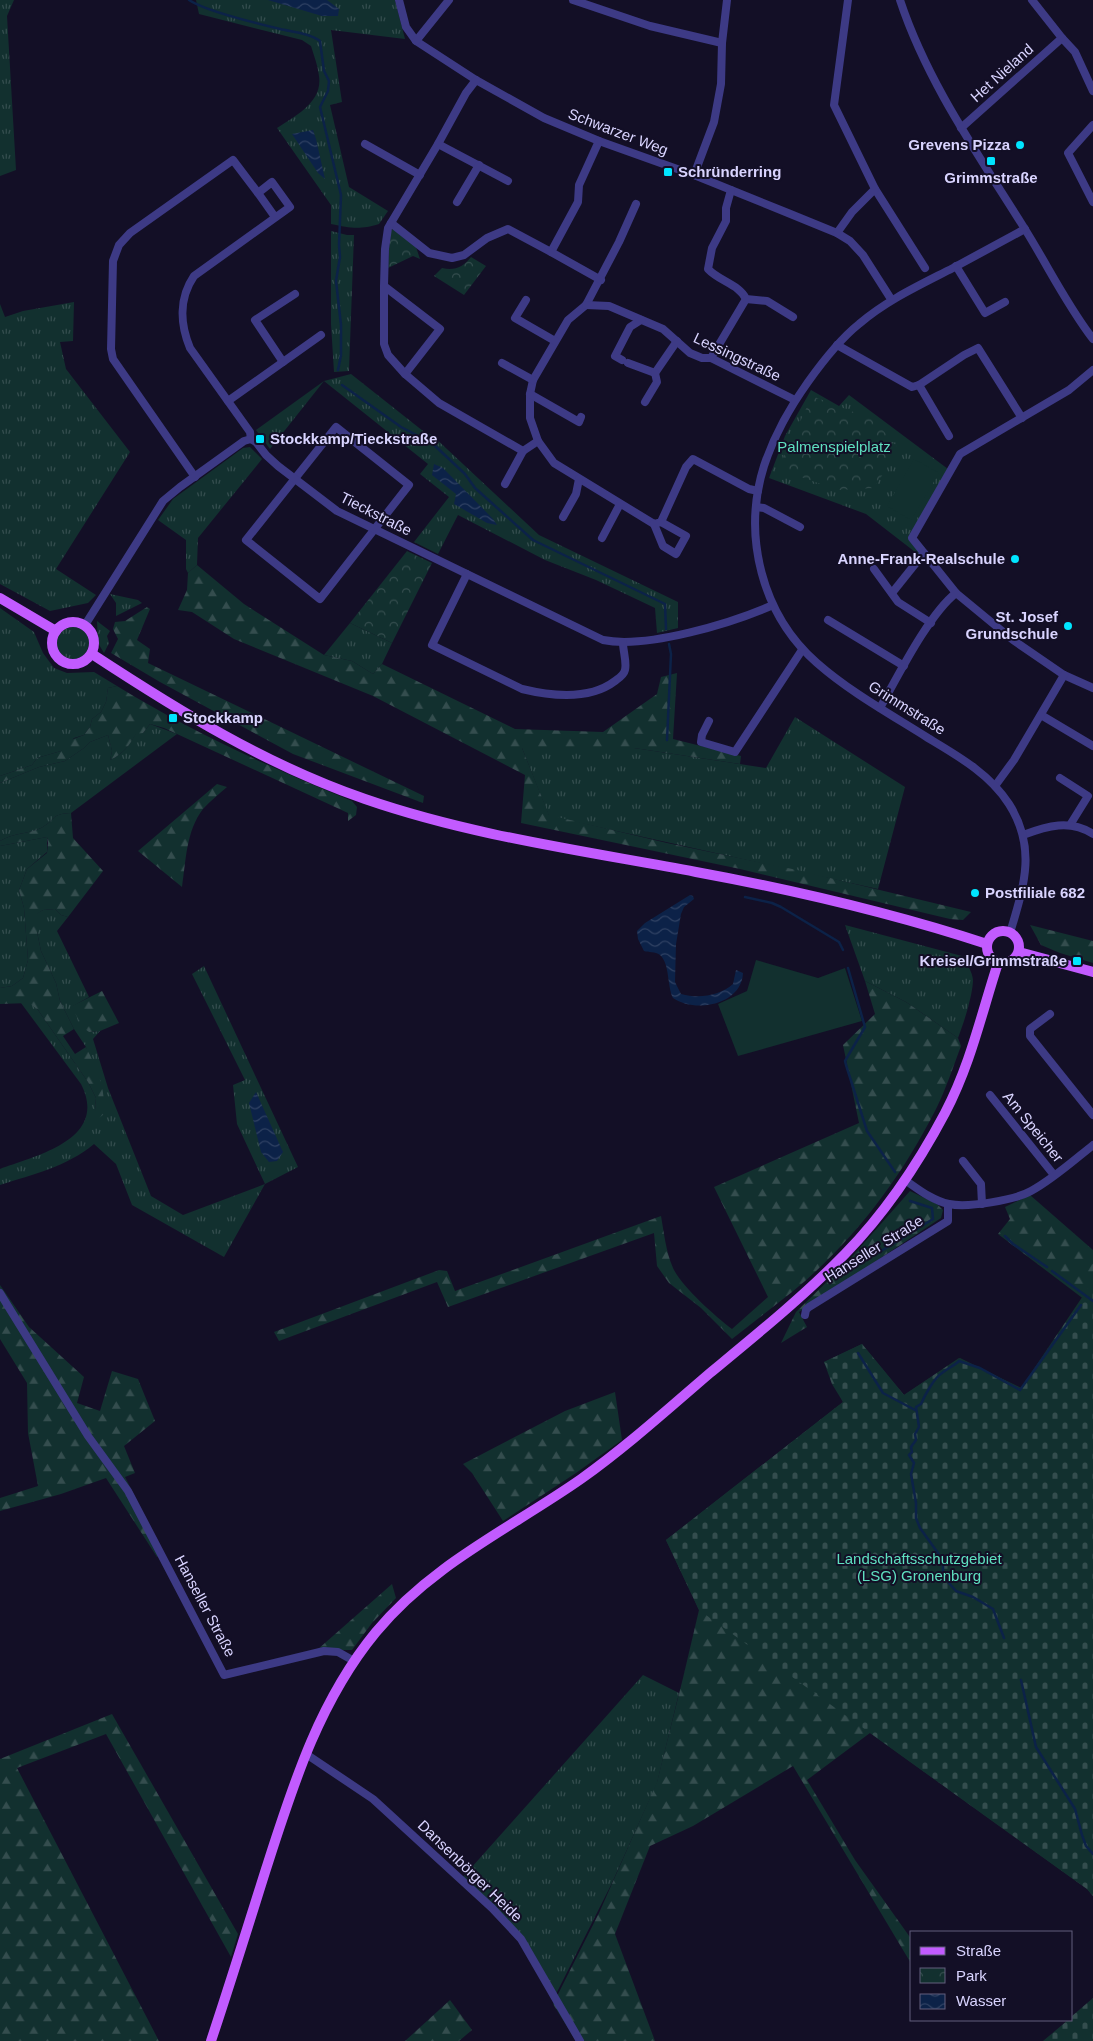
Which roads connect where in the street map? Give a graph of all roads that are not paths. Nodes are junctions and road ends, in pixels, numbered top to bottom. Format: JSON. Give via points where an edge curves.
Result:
{"nodes":[{"id":1,"x":399,"y":0,"type":"edge"},
{"id":2,"x":449,"y":0,"type":"edge"},
{"id":3,"x":573,"y":0,"type":"edge"},
{"id":4,"x":727,"y":0,"type":"edge"},
{"id":5,"x":848,"y":0,"type":"edge"},
{"id":6,"x":900,"y":0,"type":"edge"},
{"id":7,"x":1032,"y":0,"type":"edge"},
{"id":8,"x":1062,"y":38,"type":"junction"},
{"id":9,"x":416,"y":41,"type":"junction"},
{"id":10,"x":722,"y":43,"type":"junction"},
{"id":11,"x":476,"y":80,"type":"junction"},
{"id":12,"x":1093,"y":91,"type":"edge"},
{"id":13,"x":1093,"y":125,"type":"edge"},
{"id":14,"x":961,"y":128,"type":"junction"},
{"id":15,"x":599,"y":141,"type":"junction"},
{"id":16,"x":366,"y":144,"type":"dead end"},
{"id":17,"x":438,"y":144,"type":"junction"},
{"id":18,"x":479,"y":166,"type":"junction"},
{"id":19,"x":420,"y":175,"type":"junction"},
{"id":20,"x":694,"y":175,"type":"junction"},
{"id":21,"x":508,"y":180,"type":"dead end"},
{"id":22,"x":875,"y":189,"type":"junction"},
{"id":23,"x":731,"y":190,"type":"junction"},
{"id":24,"x":258,"y":192,"type":"junction"},
{"id":25,"x":458,"y":202,"type":"dead end"},
{"id":26,"x":1093,"y":202,"type":"edge"},
{"id":27,"x":636,"y":204,"type":"dead end"},
{"id":28,"x":275,"y":217,"type":"junction"},
{"id":29,"x":391,"y":223,"type":"junction"},
{"id":30,"x":1025,"y":229,"type":"junction"},
{"id":31,"x":837,"y":233,"type":"junction"},
{"id":32,"x":551,"y":252,"type":"junction"},
{"id":33,"x":956,"y":266,"type":"junction"},
{"id":34,"x":925,"y":268,"type":"dead end"},
{"id":35,"x":600,"y":280,"type":"junction"},
{"id":36,"x":384,"y":286,"type":"junction"},
{"id":37,"x":295,"y":294,"type":"dead end"},
{"id":38,"x":746,"y":299,"type":"junction"},
{"id":39,"x":891,"y":299,"type":"junction"},
{"id":40,"x":526,"y":300,"type":"dead end"},
{"id":41,"x":1005,"y":302,"type":"dead end"},
{"id":42,"x":586,"y":305,"type":"junction"},
{"id":43,"x":793,"y":317,"type":"dead end"},
{"id":44,"x":641,"y":320,"type":"junction"},
{"id":45,"x":321,"y":335,"type":"dead end"},
{"id":46,"x":1093,"y":339,"type":"edge"},
{"id":47,"x":555,"y":341,"type":"junction"},
{"id":48,"x":677,"y":341,"type":"junction"},
{"id":49,"x":837,"y":345,"type":"junction"},
{"id":50,"x":710,"y":358,"type":"junction"},
{"id":51,"x":283,"y":362,"type":"junction"},
{"id":52,"x":502,"y":364,"type":"dead end"},
{"id":53,"x":1093,"y":370,"type":"edge"},
{"id":54,"x":655,"y":373,"type":"junction"},
{"id":55,"x":405,"y":374,"type":"junction"},
{"id":56,"x":533,"y":380,"type":"junction"},
{"id":57,"x":919,"y":385,"type":"junction"},
{"id":58,"x":530,"y":394,"type":"junction"},
{"id":59,"x":795,"y":400,"type":"junction"},
{"id":60,"x":228,"y":401,"type":"junction"},
{"id":61,"x":645,"y":402,"type":"dead end"},
{"id":62,"x":581,"y":417,"type":"dead end"},
{"id":63,"x":1022,"y":418,"type":"junction"},
{"id":64,"x":949,"y":436,"type":"dead end"},
{"id":65,"x":251,"y":439,"type":"junction"},
{"id":66,"x":538,"y":441,"type":"junction"},
{"id":67,"x":523,"y":451,"type":"junction"},
{"id":68,"x":194,"y":476,"type":"junction"},
{"id":69,"x":294,"y":478,"type":"junction"},
{"id":70,"x":579,"y":479,"type":"junction"},
{"id":71,"x":505,"y":484,"type":"dead end"},
{"id":72,"x":758,"y":491,"type":"junction"},
{"id":73,"x":620,"y":504,"type":"junction"},
{"id":74,"x":756,"y":507,"type":"junction"},
{"id":75,"x":563,"y":516,"type":"dead end"},
{"id":76,"x":800,"y":527,"type":"dead end"},
{"id":77,"x":376,"y":530,"type":"junction"},
{"id":78,"x":602,"y":538,"type":"dead end"},
{"id":79,"x":924,"y":553,"type":"junction"},
{"id":80,"x":874,"y":568,"type":"dead end"},
{"id":81,"x":467,"y":574,"type":"junction"},
{"id":82,"x":892,"y":593,"type":"junction"},
{"id":83,"x":956,"y":593,"type":"junction"},
{"id":84,"x":0,"y":598,"type":"edge"},
{"id":85,"x":773,"y":605,"type":"junction"},
{"id":86,"x":828,"y":620,"type":"dead end"},
{"id":87,"x":931,"y":623,"type":"junction"},
{"id":88,"x":85,"y":625,"type":"junction"},
{"id":89,"x":56,"y":631,"type":"junction"},
{"id":90,"x":623,"y":643,"type":"junction"},
{"id":91,"x":802,"y":650,"type":"junction"},
{"id":92,"x":92,"y":654,"type":"junction"},
{"id":93,"x":904,"y":666,"type":"junction"},
{"id":94,"x":1064,"y":675,"type":"junction"},
{"id":95,"x":1093,"y":688,"type":"edge"},
{"id":96,"x":880,"y":708,"type":"junction"},
{"id":97,"x":1041,"y":715,"type":"junction"},
{"id":98,"x":710,"y":721,"type":"dead end"},
{"id":99,"x":1093,"y":746,"type":"edge"},
{"id":100,"x":1060,"y":778,"type":"dead end"},
{"id":101,"x":996,"y":786,"type":"junction"},
{"id":102,"x":1070,"y":825,"type":"junction"},
{"id":103,"x":1093,"y":834,"type":"edge"},
{"id":104,"x":1023,"y":835,"type":"junction"},
{"id":105,"x":1010,"y":932,"type":"junction"},
{"id":106,"x":987,"y":944,"type":"junction"},
{"id":107,"x":1019,"y":952,"type":"junction"},
{"id":108,"x":998,"y":962,"type":"junction"},
{"id":109,"x":1093,"y":972,"type":"edge"},
{"id":110,"x":1050,"y":1014,"type":"dead end"},
{"id":111,"x":990,"y":1095,"type":"dead end"},
{"id":112,"x":1093,"y":1115,"type":"edge"},
{"id":113,"x":1093,"y":1145,"type":"edge"},
{"id":114,"x":963,"y":1161,"type":"dead end"},
{"id":115,"x":1054,"y":1175,"type":"junction"},
{"id":116,"x":905,"y":1180,"type":"junction"},
{"id":117,"x":948,"y":1204,"type":"junction"},
{"id":118,"x":982,"y":1204,"type":"junction"},
{"id":119,"x":0,"y":1293,"type":"edge"},
{"id":120,"x":805,"y":1315,"type":"dead end"},
{"id":121,"x":354,"y":1661,"type":"junction"},
{"id":122,"x":306,"y":1754,"type":"junction"},
{"id":123,"x":211,"y":2041,"type":"edge"},
{"id":124,"x":580,"y":2041,"type":"edge"}],
"edges":[{"from":1,"to":9,"type":"street","name":"Schwarzer Weg","via":[[406,27]]},
{"from":2,"to":9,"type":"street"},
{"from":3,"to":10,"type":"street","via":[[650,26]]},
{"from":4,"to":10,"type":"street"},
{"from":5,"to":22,"type":"street","via":[[834,105]]},
{"from":6,"to":14,"type":"street","via":[[913,37]]},
{"from":7,"to":8,"type":"street"},
{"from":8,"to":12,"type":"street","via":[[1075,52]]},
{"from":8,"to":14,"type":"street","name":"Het Nieland"},
{"from":9,"to":11,"type":"street","name":"Schwarzer Weg"},
{"from":10,"to":20,"type":"street","via":[[714,122]]},
{"from":11,"to":15,"type":"street","name":"Schwarzer Weg","via":[[544,118]]},
{"from":11,"to":17,"type":"street"},
{"from":13,"to":26,"type":"street","via":[[1068,153]]},
{"from":14,"to":30,"type":"street"},
{"from":15,"to":20,"type":"street","name":"Schwarzer Weg"},
{"from":15,"to":32,"type":"street","via":[[579,185],[578,202]]},
{"from":16,"to":19,"type":"street"},
{"from":17,"to":18,"type":"street"},
{"from":17,"to":19,"type":"street"},
{"from":18,"to":21,"type":"street"},
{"from":18,"to":25,"type":"street"},
{"from":19,"to":29,"type":"street"},
{"from":20,"to":23,"type":"street","name":"Schwarzer Weg"},
{"from":22,"to":31,"type":"street"},
{"from":22,"to":34,"type":"street"},
{"from":23,"to":31,"type":"street","name":"Schwarzer Weg"},
{"from":23,"to":38,"type":"street","via":[[726,220],[712,248],[708,269],[715,277],[743,292]]},
{"from":24,"to":28,"type":"street"},
{"from":24,"to":28,"type":"street","name":"Tieckstraße","via":[[272,182],[290,207]]},
{"from":24,"to":68,"type":"street","via":[[233,160],[130,233],[119,245],[113,261],[113,359]]},
{"from":27,"to":35,"type":"street"},
{"from":28,"to":60,"type":"street","name":"Tieckstraße","via":[[194,276],[186,287],[184,333],[190,348]]},
{"from":29,"to":32,"type":"street","via":[[422,248],[441,257],[464,255],[487,238],[508,229]]},
{"from":29,"to":36,"type":"street","via":[[385,249]]},
{"from":30,"to":33,"type":"street","name":"Grimmstraße"},
{"from":30,"to":46,"type":"street"},
{"from":31,"to":39,"type":"street","name":"Schwarzer Weg","via":[[863,255]]},
{"from":32,"to":35,"type":"street"},
{"from":33,"to":39,"type":"street","name":"Grimmstraße"},
{"from":33,"to":41,"type":"street","via":[[985,313]]},
{"from":35,"to":42,"type":"street"},
{"from":36,"to":55,"type":"street","via":[[384,344],[388,355]]},
{"from":36,"to":55,"type":"street","via":[[440,329]]},
{"from":37,"to":51,"type":"street","via":[[255,320]]},
{"from":38,"to":43,"type":"street","via":[[767,301]]},
{"from":38,"to":50,"type":"street"},
{"from":39,"to":49,"type":"street","name":"Grimmstraße"},
{"from":40,"to":47,"type":"street","via":[[516,318]]},
{"from":42,"to":44,"type":"street","name":"Lessingstraße","via":[[609,306]]},
{"from":42,"to":47,"type":"street","via":[[568,320]]},
{"from":44,"to":48,"type":"street","name":"Lessingstraße"},
{"from":44,"to":54,"type":"street","via":[[630,327],[615,356]]},
{"from":45,"to":51,"type":"street"},
{"from":47,"to":56,"type":"street"},
{"from":48,"to":50,"type":"street","name":"Lessingstraße","via":[[690,353]]},
{"from":48,"to":54,"type":"street"},
{"from":49,"to":57,"type":"street","via":[[912,387]]},
{"from":49,"to":59,"type":"street","name":"Grimmstraße"},
{"from":50,"to":59,"type":"street","name":"Lessingstraße"},
{"from":51,"to":60,"type":"street"},
{"from":52,"to":56,"type":"street"},
{"from":53,"to":63,"type":"street","via":[[1069,390]]},
{"from":54,"to":61,"type":"street","via":[[657,382]]},
{"from":55,"to":67,"type":"street","via":[[439,403]]},
{"from":56,"to":58,"type":"street"},
{"from":57,"to":63,"type":"street","via":[[978,348]]},
{"from":57,"to":64,"type":"street"},
{"from":58,"to":62,"type":"street","via":[[579,422]]},
{"from":58,"to":66,"type":"street","via":[[530,418]]},
{"from":59,"to":72,"type":"street","name":"Grimmstraße","via":[[772,447]]},
{"from":60,"to":65,"type":"street","name":"Tieckstraße","via":[[250,432]]},
{"from":63,"to":79,"type":"street","via":[[960,454],[912,538]]},
{"from":65,"to":68,"type":"street"},
{"from":65,"to":69,"type":"street","name":"Tieckstraße"},
{"from":66,"to":67,"type":"street"},
{"from":66,"to":70,"type":"street","via":[[554,463]]},
{"from":67,"to":71,"type":"street"},
{"from":68,"to":88,"type":"street","via":[[163,501]]},
{"from":69,"to":77,"type":"street","name":"Tieckstraße","via":[[329,506]]},
{"from":69,"to":77,"type":"street","via":[[336,427],[409,485]]},
{"from":69,"to":77,"type":"street","via":[[246,540],[320,599]]},
{"from":70,"to":73,"type":"street"},
{"from":70,"to":75,"type":"street","via":[[576,494]]},
{"from":72,"to":73,"type":"street","via":[[693,459],[658,523]]},
{"from":72,"to":74,"type":"street","name":"Grimmstraße"},
{"from":73,"to":78,"type":"street"},
{"from":74,"to":76,"type":"street"},
{"from":74,"to":85,"type":"street","name":"Grimmstraße","via":[[760,567]]},
{"from":77,"to":81,"type":"street","name":"Tieckstraße"},
{"from":79,"to":82,"type":"street"},
{"from":79,"to":83,"type":"street"},
{"from":80,"to":82,"type":"street"},
{"from":81,"to":90,"type":"street","name":"Tieckstraße","via":[[590,635]]},
{"from":81,"to":90,"type":"street","via":[[432,645],[522,689],[575,694],[599,690],[623,675],[626,669]]},
{"from":82,"to":87,"type":"street","via":[[898,602]]},
{"from":83,"to":87,"type":"street"},
{"from":83,"to":94,"type":"street","via":[[1013,640]]},
{"from":84,"to":89,"type":"main road"},
{"from":85,"to":90,"type":"street","name":"Tieckstraße","via":[[685,634]]},
{"from":85,"to":91,"type":"street","name":"Grimmstraße"},
{"from":86,"to":93,"type":"street"},
{"from":87,"to":93,"type":"street"},
{"from":88,"to":89,"type":"main road","via":[[72,621]]},
{"from":88,"to":92,"type":"main road","via":[[93,635]]},
{"from":89,"to":92,"type":"main road","via":[[53,650],[62,661],[81,663]]},
{"from":91,"to":96,"type":"street","name":"Grimmstraße"},
{"from":91,"to":98,"type":"street","via":[[736,752],[701,742]]},
{"from":92,"to":106,"type":"main road","via":[[177,709],[241,745],[308,777],[367,800],[474,829],[827,899]]},
{"from":93,"to":96,"type":"street"},
{"from":94,"to":95,"type":"street"},
{"from":94,"to":97,"type":"street"},
{"from":96,"to":101,"type":"street","name":"Grimmstraße","via":[[949,750]]},
{"from":97,"to":99,"type":"street"},
{"from":97,"to":101,"type":"street"},
{"from":100,"to":102,"type":"street","via":[[1088,796]]},
{"from":101,"to":104,"type":"street","name":"Grimmstraße","via":[[1009,804]]},
{"from":102,"to":103,"type":"street"},
{"from":102,"to":104,"type":"street","via":[[1052,826]]},
{"from":104,"to":105,"type":"street","name":"Grimmstraße","via":[[1026,874]]},
{"from":105,"to":106,"type":"main road","via":[[994,934]]},
{"from":105,"to":107,"type":"main road","via":[[1018,941]]},
{"from":106,"to":108,"type":"main road","via":[[990,956]]},
{"from":107,"to":108,"type":"main road","via":[[1012,961]]},
{"from":107,"to":109,"type":"main road"},
{"from":108,"to":116,"type":"main road","via":[[966,1068],[943,1117]]},
{"from":110,"to":112,"type":"street","via":[[1030,1029],[1030,1036]]},
{"from":111,"to":115,"type":"street","name":"Am Speicher"},
{"from":113,"to":115,"type":"street","name":"Hanseller Straße"},
{"from":114,"to":118,"type":"street","via":[[981,1184]]},
{"from":115,"to":118,"type":"street","name":"Hanseller Straße","via":[[1030,1192]]},
{"from":116,"to":117,"type":"street","name":"Hanseller Straße"},
{"from":116,"to":121,"type":"main road","via":[[855,1244],[789,1306],[606,1460],[425,1582],[393,1612]]},
{"from":117,"to":118,"type":"street","name":"Hanseller Straße"},
{"from":117,"to":120,"type":"street","name":"Hanseller Straße","via":[[948,1221],[809,1307]]},
{"from":119,"to":121,"type":"street","name":"Hanseller Straße","via":[[88,1436],[128,1492],[224,1676],[324,1651],[338,1652]]},
{"from":121,"to":122,"type":"main road","via":[[329,1701]]},
{"from":122,"to":123,"type":"main road"},
{"from":122,"to":124,"type":"street","name":"Dansenbörger Heide","via":[[373,1799],[492,1908],[521,1939]]}]}
